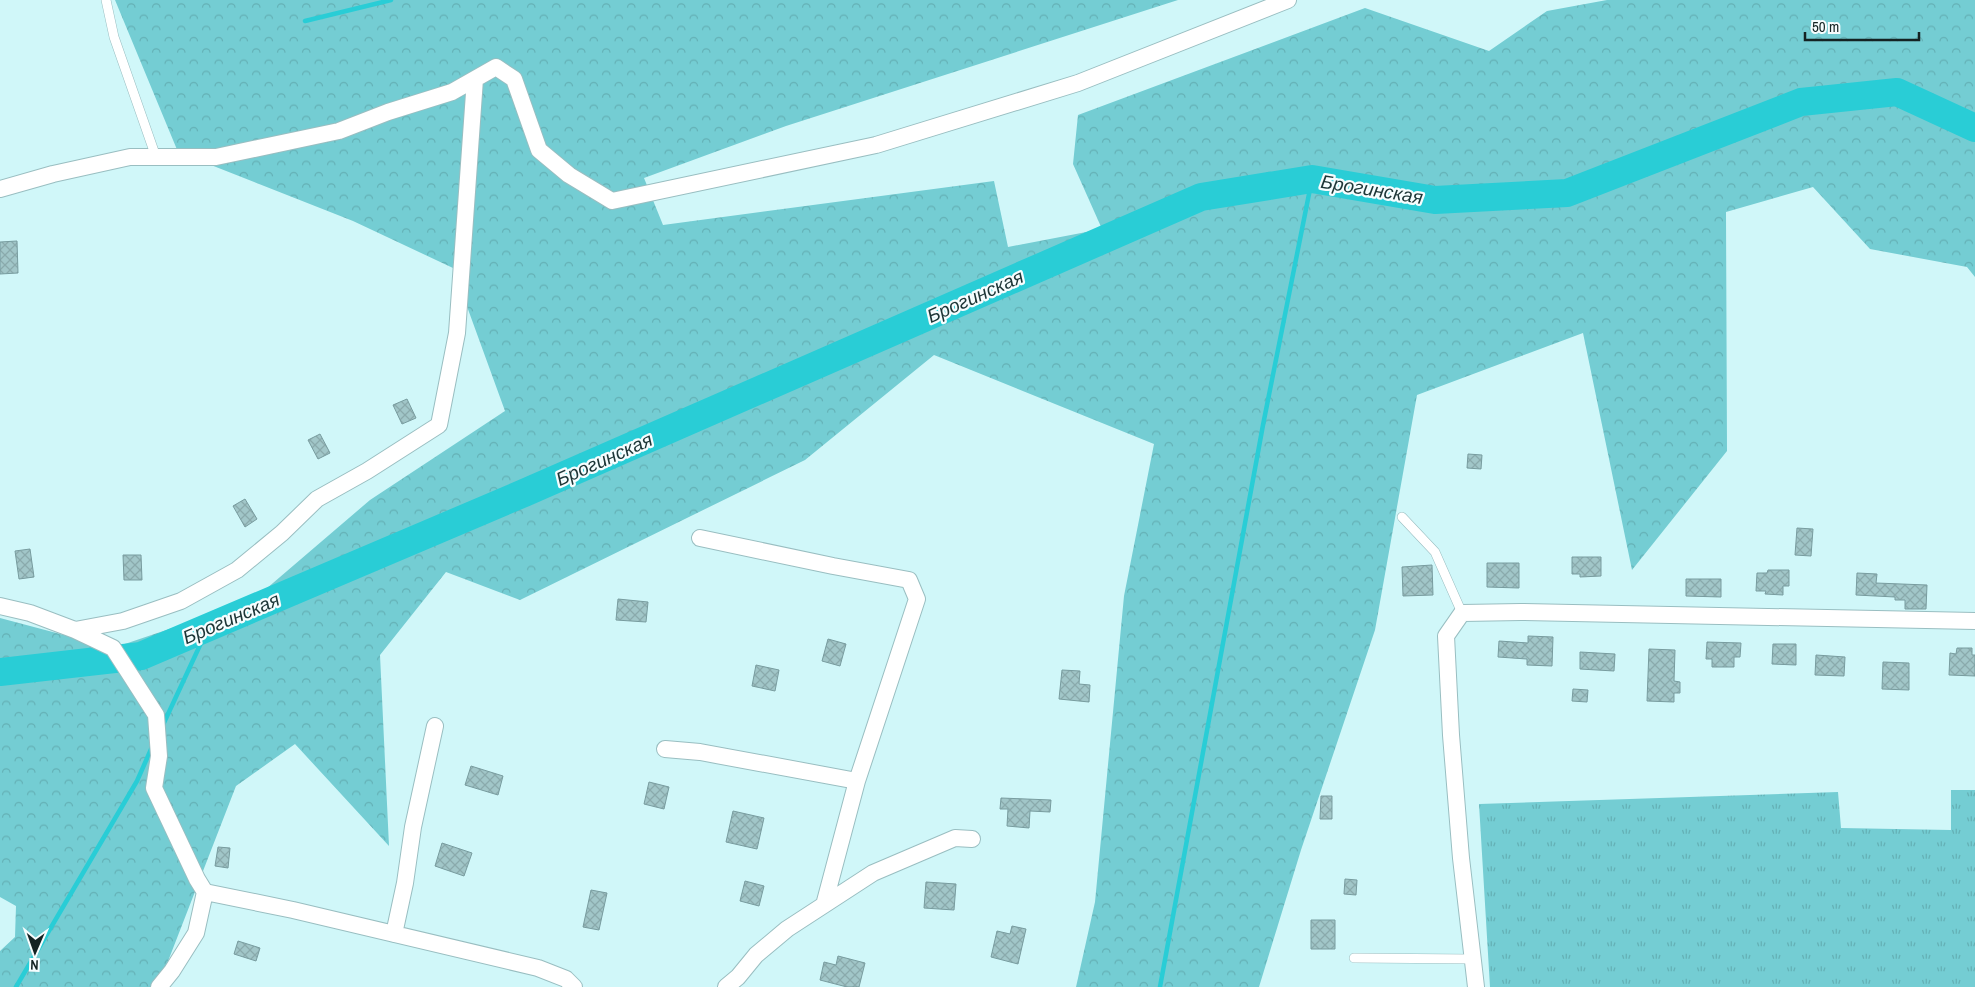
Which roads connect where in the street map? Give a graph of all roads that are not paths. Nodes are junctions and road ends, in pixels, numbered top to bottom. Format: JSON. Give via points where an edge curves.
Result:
{"nodes":[{"id":1,"x":106,"y":0,"type":"edge"},
{"id":2,"x":1288,"y":0,"type":"edge"},
{"id":3,"x":475,"y":79,"type":"junction"},
{"id":4,"x":156,"y":157,"type":"junction"},
{"id":5,"x":0,"y":189,"type":"edge"},
{"id":6,"x":1402,"y":517,"type":"dead end"},
{"id":7,"x":700,"y":538,"type":"dead end"},
{"id":8,"x":0,"y":598,"type":"edge"},
{"id":9,"x":0,"y":606,"type":"edge"},
{"id":10,"x":30,"y":613,"type":"junction"},
{"id":11,"x":1462,"y":614,"type":"junction"},
{"id":12,"x":1975,"y":621,"type":"edge"},
{"id":13,"x":75,"y":630,"type":"junction"},
{"id":14,"x":436,"y":726,"type":"dead end"},
{"id":15,"x":665,"y":749,"type":"dead end"},
{"id":16,"x":857,"y":780,"type":"junction"},
{"id":17,"x":972,"y":839,"type":"dead end"},
{"id":18,"x":205,"y":892,"type":"junction"},
{"id":19,"x":824,"y":905,"type":"junction"},
{"id":20,"x":394,"y":934,"type":"junction"},
{"id":21,"x":1354,"y":958,"type":"dead end"},
{"id":22,"x":1473,"y":960,"type":"junction"},
{"id":23,"x":159,"y":987,"type":"edge"},
{"id":24,"x":574,"y":987,"type":"edge"},
{"id":25,"x":726,"y":987,"type":"edge"},
{"id":26,"x":1476,"y":987,"type":"edge"}],
"edges":[{"from":1,"to":4,"type":"lane","via":[[114,37]]},
{"from":2,"to":3,"type":"street","via":[[1078,83],[876,145],[612,201],[569,175],[538,150],[514,79],[496,67]]},
{"from":3,"to":4,"type":"street","via":[[452,92],[339,131],[216,157]]},
{"from":3,"to":13,"type":"street","via":[[457,332],[439,425],[317,499],[237,570],[181,601],[123,621]]},
{"from":4,"to":5,"type":"street","via":[[130,157]]},
{"from":6,"to":11,"type":"lane","via":[[1435,552]]},
{"from":7,"to":16,"type":"street","via":[[909,580],[916,599]]},
{"from":8,"to":10,"type":"street"},
{"from":9,"to":10,"type":"street"},
{"from":10,"to":13,"type":"street"},
{"from":11,"to":12,"type":"street"},
{"from":11,"to":22,"type":"street","via":[[1446,636],[1452,745]]},
{"from":13,"to":18,"type":"street","via":[[112,648],[156,715],[159,756],[154,788]]},
{"from":14,"to":20,"type":"street"},
{"from":15,"to":16,"type":"street","via":[[700,752]]},
{"from":16,"to":19,"type":"street"},
{"from":17,"to":19,"type":"street","via":[[955,838],[873,873]]},
{"from":18,"to":20,"type":"street"},
{"from":18,"to":23,"type":"street","via":[[196,933]]},
{"from":19,"to":25,"type":"street","via":[[756,955],[738,978]]},
{"from":20,"to":24,"type":"street","via":[[538,968],[566,978]]},
{"from":21,"to":22,"type":"lane"},
{"from":22,"to":26,"type":"street"}]}
